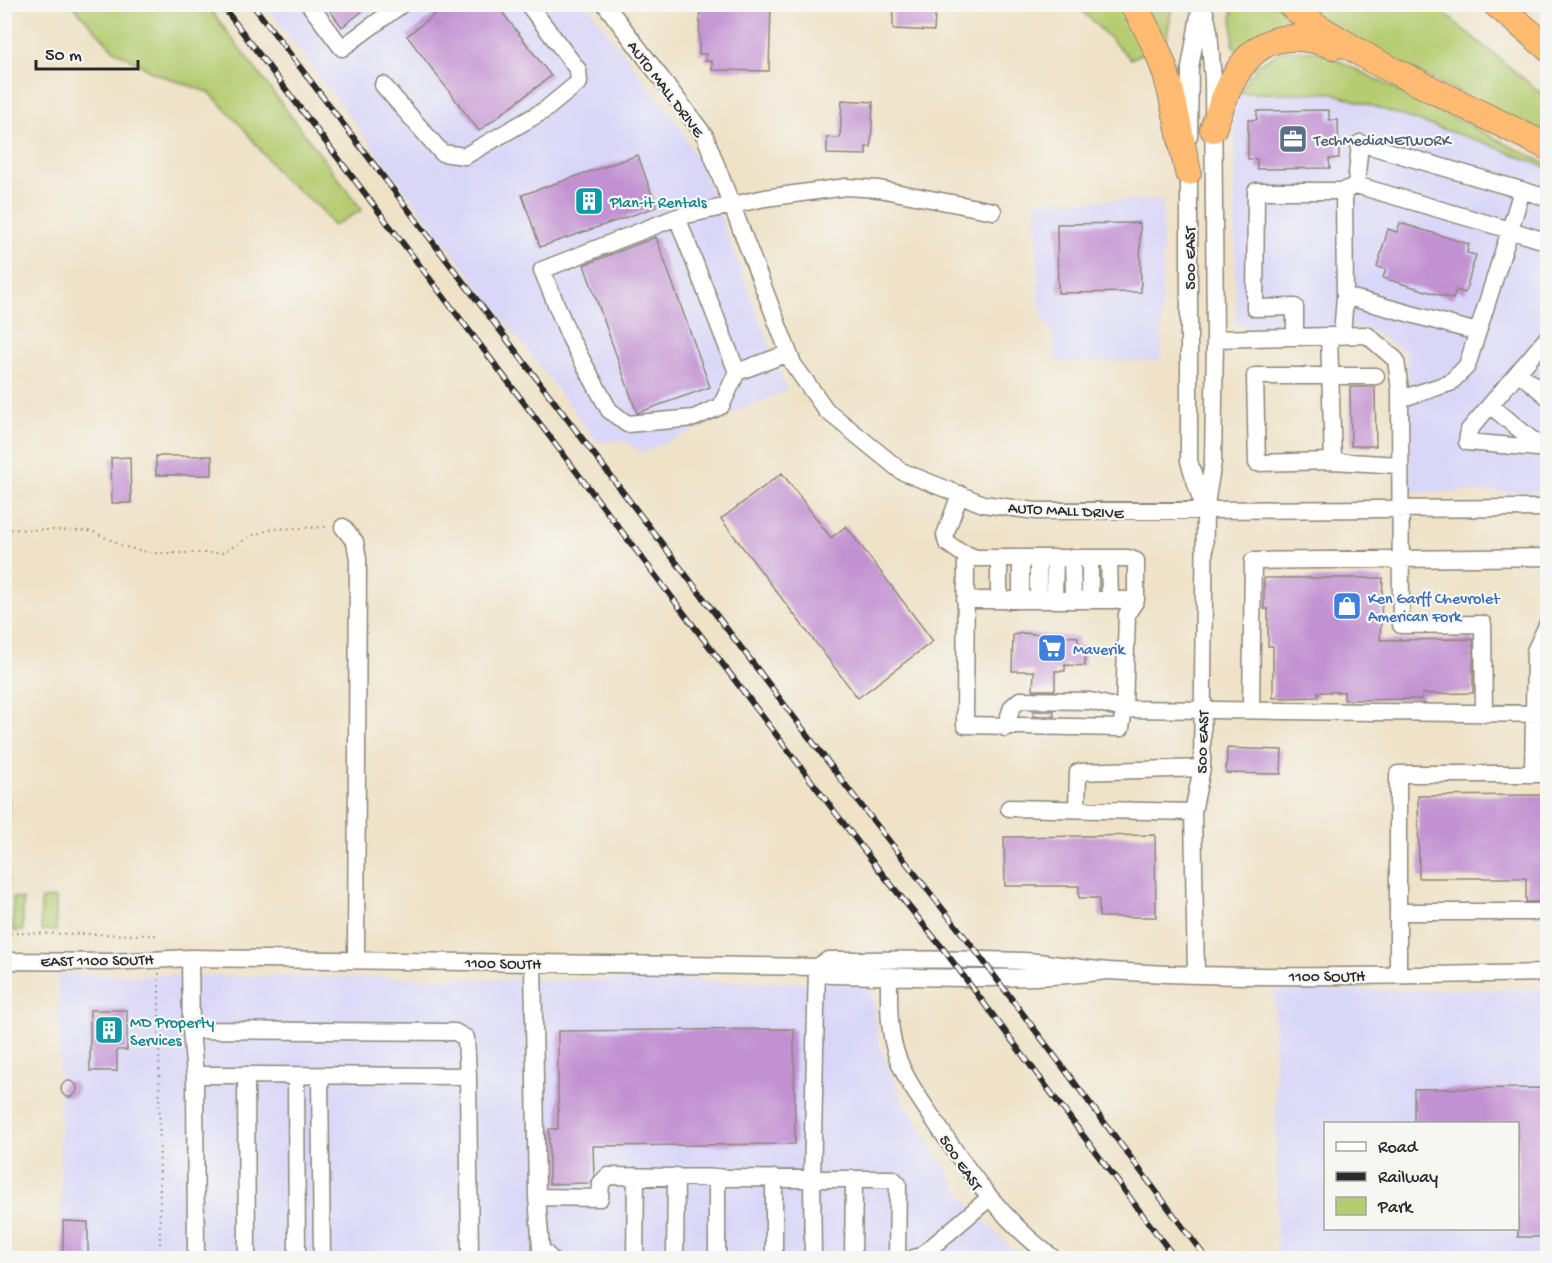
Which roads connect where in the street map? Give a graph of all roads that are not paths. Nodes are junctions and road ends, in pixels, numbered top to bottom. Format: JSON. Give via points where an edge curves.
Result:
{"nodes":[{"id":1,"x":309,"y":4,"type":"edge"},
{"id":2,"x":402,"y":4,"type":"edge"},
{"id":3,"x":528,"y":4,"type":"edge"},
{"id":4,"x":605,"y":4,"type":"edge"},
{"id":5,"x":1132,"y":4,"type":"edge"},
{"id":6,"x":1202,"y":4,"type":"edge"},
{"id":7,"x":1290,"y":4,"type":"edge"},
{"id":8,"x":1496,"y":4,"type":"edge"},
{"id":9,"x":1548,"y":48,"type":"edge"},
{"id":10,"x":1374,"y":60,"type":"junction"},
{"id":11,"x":383,"y":85,"type":"dead end"},
{"id":12,"x":1213,"y":129,"type":"junction"},
{"id":13,"x":1548,"y":147,"type":"edge"},
{"id":14,"x":1188,"y":172,"type":"junction"},
{"id":15,"x":1350,"y":188,"type":"junction"},
{"id":16,"x":1522,"y":190,"type":"junction"},
{"id":17,"x":1548,"y":198,"type":"edge"},
{"id":18,"x":732,"y":206,"type":"junction"},
{"id":19,"x":993,"y":211,"type":"dead end"},
{"id":20,"x":677,"y":217,"type":"junction"},
{"id":21,"x":1510,"y":230,"type":"junction"},
{"id":22,"x":1548,"y":242,"type":"edge"},
{"id":23,"x":1345,"y":296,"type":"junction"},
{"id":24,"x":1477,"y":332,"type":"junction"},
{"id":25,"x":1295,"y":336,"type":"junction"},
{"id":26,"x":1336,"y":336,"type":"junction"},
{"id":27,"x":1215,"y":339,"type":"junction"},
{"id":28,"x":1545,"y":344,"type":"edge"},
{"id":29,"x":789,"y":352,"type":"junction"},
{"id":30,"x":737,"y":372,"type":"junction"},
{"id":31,"x":1518,"y":372,"type":"junction"},
{"id":32,"x":1330,"y":375,"type":"junction"},
{"id":33,"x":1376,"y":376,"type":"dead end"},
{"id":34,"x":1548,"y":397,"type":"edge"},
{"id":35,"x":1400,"y":399,"type":"junction"},
{"id":36,"x":1490,"y":405,"type":"junction"},
{"id":37,"x":1545,"y":449,"type":"edge"},
{"id":38,"x":1333,"y":461,"type":"junction"},
{"id":39,"x":1399,"y":465,"type":"junction"},
{"id":40,"x":960,"y":494,"type":"junction"},
{"id":41,"x":1548,"y":508,"type":"edge"},
{"id":42,"x":1399,"y":509,"type":"junction"},
{"id":43,"x":1204,"y":510,"type":"junction"},
{"id":44,"x":343,"y":527,"type":"road end"},
{"id":45,"x":966,"y":554,"type":"junction"},
{"id":46,"x":1548,"y":557,"type":"edge"},
{"id":47,"x":999,"y":558,"type":"junction"},
{"id":48,"x":1029,"y":558,"type":"junction"},
{"id":49,"x":1055,"y":558,"type":"junction"},
{"id":50,"x":1072,"y":558,"type":"junction"},
{"id":51,"x":1090,"y":558,"type":"junction"},
{"id":52,"x":1109,"y":558,"type":"junction"},
{"id":53,"x":1400,"y":558,"type":"junction"},
{"id":54,"x":965,"y":600,"type":"junction"},
{"id":55,"x":999,"y":600,"type":"junction"},
{"id":56,"x":1020,"y":600,"type":"junction"},
{"id":57,"x":1046,"y":600,"type":"junction"},
{"id":58,"x":1073,"y":600,"type":"junction"},
{"id":59,"x":1090,"y":600,"type":"junction"},
{"id":60,"x":1110,"y":600,"type":"junction"},
{"id":61,"x":1136,"y":600,"type":"junction"},
{"id":62,"x":1548,"y":623,"type":"edge"},
{"id":63,"x":1124,"y":709,"type":"junction"},
{"id":64,"x":1202,"y":709,"type":"junction"},
{"id":65,"x":1251,"y":710,"type":"junction"},
{"id":66,"x":1484,"y":714,"type":"junction"},
{"id":67,"x":1540,"y":714,"type":"edge"},
{"id":68,"x":1005,"y":728,"type":"junction"},
{"id":69,"x":1202,"y":768,"type":"junction"},
{"id":70,"x":1540,"y":774,"type":"edge"},
{"id":71,"x":1009,"y":808,"type":"dead end"},
{"id":72,"x":1077,"y":808,"type":"junction"},
{"id":73,"x":1193,"y":812,"type":"junction"},
{"id":74,"x":1398,"y":912,"type":"junction"},
{"id":75,"x":1548,"y":912,"type":"edge"},
{"id":76,"x":190,"y":958,"type":"junction"},
{"id":77,"x":4,"y":960,"type":"edge"},
{"id":78,"x":356,"y":960,"type":"junction"},
{"id":79,"x":533,"y":962,"type":"junction"},
{"id":80,"x":817,"y":967,"type":"junction"},
{"id":81,"x":1106,"y":971,"type":"junction"},
{"id":82,"x":1548,"y":973,"type":"edge"},
{"id":83,"x":1196,"y":974,"type":"junction"},
{"id":84,"x":1398,"y":975,"type":"junction"},
{"id":85,"x":889,"y":976,"type":"junction"},
{"id":86,"x":191,"y":1030,"type":"junction"},
{"id":87,"x":195,"y":1075,"type":"junction"},
{"id":88,"x":246,"y":1075,"type":"junction"},
{"id":89,"x":296,"y":1075,"type":"junction"},
{"id":90,"x":320,"y":1076,"type":"junction"},
{"id":91,"x":468,"y":1076,"type":"junction"},
{"id":92,"x":636,"y":1176,"type":"junction"},
{"id":93,"x":676,"y":1176,"type":"junction"},
{"id":94,"x":717,"y":1177,"type":"junction"},
{"id":95,"x":774,"y":1178,"type":"junction"},
{"id":96,"x":812,"y":1179,"type":"junction"},
{"id":97,"x":854,"y":1179,"type":"junction"},
{"id":98,"x":537,"y":1197,"type":"junction"},
{"id":99,"x":988,"y":1199,"type":"junction"},
{"id":100,"x":196,"y":1258,"type":"edge"},
{"id":101,"x":247,"y":1258,"type":"edge"},
{"id":102,"x":297,"y":1258,"type":"edge"},
{"id":103,"x":322,"y":1258,"type":"edge"},
{"id":104,"x":470,"y":1258,"type":"edge"},
{"id":105,"x":550,"y":1258,"type":"edge"},
{"id":106,"x":635,"y":1258,"type":"edge"},
{"id":107,"x":675,"y":1258,"type":"edge"},
{"id":108,"x":717,"y":1258,"type":"edge"},
{"id":109,"x":774,"y":1258,"type":"edge"},
{"id":110,"x":813,"y":1258,"type":"edge"},
{"id":111,"x":853,"y":1258,"type":"edge"},
{"id":112,"x":897,"y":1258,"type":"edge"},
{"id":113,"x":914,"y":1258,"type":"edge"},
{"id":114,"x":1053,"y":1258,"type":"edge"}],
"edges":[{"from":1,"to":2,"type":"street","via":[[342,48]]},
{"from":3,"to":11,"type":"street","via":[[578,70],[579,82],[545,110],[465,156],[442,153]]},
{"from":4,"to":18,"type":"street","name":"AUTO MALL DRIVE","via":[[705,136]]},
{"from":5,"to":14,"type":"highway","via":[[1167,70]]},
{"from":6,"to":12,"type":"street","name":"500 EAST","via":[[1212,60]]},
{"from":6,"to":14,"type":"street","name":"500 EAST","via":[[1190,68]]},
{"from":7,"to":10,"type":"highway","via":[[1316,26]]},
{"from":8,"to":9,"type":"highway"},
{"from":10,"to":12,"type":"highway","via":[[1306,38],[1268,44],[1237,69]]},
{"from":10,"to":13,"type":"highway"},
{"from":12,"to":27,"type":"street","name":"500 EAST"},
{"from":14,"to":43,"type":"street","name":"500 EAST","via":[[1189,461]]},
{"from":15,"to":16,"type":"street","via":[[1360,143]]},
{"from":15,"to":21,"type":"street"},
{"from":15,"to":23,"type":"street"},
{"from":15,"to":25,"type":"street","via":[[1256,191],[1255,308],[1295,307]]},
{"from":16,"to":17,"type":"street"},
{"from":16,"to":21,"type":"street"},
{"from":18,"to":19,"type":"street","via":[[846,188],[879,189]]},
{"from":18,"to":20,"type":"street"},
{"from":18,"to":29,"type":"street","name":"AUTO MALL DRIVE"},
{"from":20,"to":30,"type":"street"},
{"from":20,"to":30,"type":"street","via":[[542,270],[570,338],[609,410],[627,424],[694,418],[721,406]]},
{"from":21,"to":22,"type":"street"},
{"from":21,"to":24,"type":"street"},
{"from":23,"to":24,"type":"street"},
{"from":23,"to":26,"type":"street"},
{"from":24,"to":35,"type":"street","via":[[1467,366],[1450,383]]},
{"from":25,"to":26,"type":"street"},
{"from":25,"to":27,"type":"street"},
{"from":26,"to":32,"type":"street"},
{"from":26,"to":35,"type":"street","via":[[1367,335],[1396,360]]},
{"from":27,"to":43,"type":"street","name":"500 EAST","via":[[1213,462]]},
{"from":28,"to":31,"type":"street"},
{"from":29,"to":30,"type":"street"},
{"from":29,"to":40,"type":"street","name":"AUTO MALL DRIVE","via":[[793,364],[826,410],[901,471]]},
{"from":31,"to":34,"type":"street"},
{"from":31,"to":36,"type":"street"},
{"from":32,"to":33,"type":"street"},
{"from":32,"to":38,"type":"street"},
{"from":32,"to":38,"type":"street","via":[[1255,376],[1257,463]]},
{"from":35,"to":39,"type":"street"},
{"from":36,"to":37,"type":"street"},
{"from":36,"to":37,"type":"street","via":[[1469,430],[1467,442]]},
{"from":38,"to":39,"type":"street"},
{"from":39,"to":42,"type":"street"},
{"from":40,"to":43,"type":"street","name":"AUTO MALL DRIVE","via":[[983,504],[1036,511]]},
{"from":40,"to":45,"type":"street","via":[[945,535],[947,543]]},
{"from":41,"to":42,"type":"street","name":"AUTO MALL DRIVE"},
{"from":42,"to":43,"type":"street","name":"AUTO MALL DRIVE"},
{"from":42,"to":53,"type":"street"},
{"from":43,"to":64,"type":"street","name":"500 EAST"},
{"from":44,"to":78,"type":"street","via":[[355,542],[358,559]]},
{"from":45,"to":47,"type":"street"},
{"from":45,"to":54,"type":"street"},
{"from":46,"to":53,"type":"street"},
{"from":47,"to":48,"type":"street"},
{"from":47,"to":55,"type":"street"},
{"from":48,"to":49,"type":"street"},
{"from":48,"to":56,"type":"street"},
{"from":48,"to":57,"type":"street"},
{"from":49,"to":50,"type":"street"},
{"from":49,"to":57,"type":"street"},
{"from":50,"to":51,"type":"street"},
{"from":50,"to":58,"type":"street"},
{"from":51,"to":52,"type":"street"},
{"from":51,"to":59,"type":"street"},
{"from":52,"to":60,"type":"street"},
{"from":52,"to":61,"type":"street","via":[[1136,561]]},
{"from":53,"to":65,"type":"street","via":[[1253,561]]},
{"from":53,"to":66,"type":"street","via":[[1401,625],[1483,624]]},
{"from":54,"to":55,"type":"street"},
{"from":54,"to":68,"type":"street","via":[[963,720],[965,726]]},
{"from":55,"to":56,"type":"street"},
{"from":56,"to":57,"type":"street"},
{"from":57,"to":58,"type":"street"},
{"from":58,"to":59,"type":"street"},
{"from":59,"to":60,"type":"street"},
{"from":60,"to":61,"type":"street"},
{"from":61,"to":63,"type":"street","via":[[1127,614]]},
{"from":62,"to":67,"type":"street","via":[[1535,651]]},
{"from":63,"to":64,"type":"street"},
{"from":63,"to":68,"type":"street","via":[[1121,728]]},
{"from":63,"to":68,"type":"street","via":[[1090,701],[1020,700],[1012,707]]},
{"from":64,"to":65,"type":"street"},
{"from":64,"to":69,"type":"street","name":"500 EAST"},
{"from":65,"to":66,"type":"street"},
{"from":66,"to":67,"type":"street"},
{"from":67,"to":70,"type":"street"},
{"from":69,"to":72,"type":"street","via":[[1078,772]]},
{"from":69,"to":73,"type":"street","name":"500 EAST"},
{"from":70,"to":74,"type":"street","via":[[1398,774]]},
{"from":71,"to":72,"type":"street"},
{"from":72,"to":73,"type":"street"},
{"from":73,"to":83,"type":"street","name":"500 EAST"},
{"from":74,"to":75,"type":"street"},
{"from":74,"to":84,"type":"street"},
{"from":76,"to":77,"type":"street","name":"EAST 1100 SOUTH","via":[[109,962]]},
{"from":76,"to":78,"type":"street","name":"1100 SOUTH"},
{"from":76,"to":86,"type":"street"},
{"from":78,"to":79,"type":"street","name":"1100 SOUTH"},
{"from":79,"to":80,"type":"street","name":"1100 SOUTH"},
{"from":79,"to":98,"type":"street"},
{"from":80,"to":81,"type":"street","name":"1100 SOUTH","via":[[828,960],[989,960]]},
{"from":80,"to":85,"type":"street","name":"1100 SOUTH","via":[[830,975]]},
{"from":80,"to":96,"type":"street"},
{"from":81,"to":83,"type":"street","name":"1100 SOUTH"},
{"from":81,"to":85,"type":"street","name":"1100 SOUTH","via":[[1026,977]]},
{"from":82,"to":84,"type":"street","name":"1100 SOUTH"},
{"from":83,"to":84,"type":"street","name":"1100 SOUTH"},
{"from":85,"to":99,"type":"street","name":"500 EAST","via":[[890,1029],[903,1070]]},
{"from":86,"to":87,"type":"street"},
{"from":86,"to":91,"type":"street","via":[[454,1032],[466,1038]]},
{"from":87,"to":88,"type":"street"},
{"from":87,"to":100,"type":"street"},
{"from":88,"to":89,"type":"street"},
{"from":88,"to":101,"type":"street"},
{"from":89,"to":90,"type":"street"},
{"from":89,"to":102,"type":"street"},
{"from":90,"to":91,"type":"street"},
{"from":90,"to":103,"type":"street"},
{"from":91,"to":104,"type":"street"},
{"from":92,"to":93,"type":"street"},
{"from":92,"to":98,"type":"street","via":[[608,1176],[601,1183],[600,1198]]},
{"from":92,"to":106,"type":"street"},
{"from":93,"to":94,"type":"street"},
{"from":93,"to":107,"type":"street"},
{"from":94,"to":95,"type":"street"},
{"from":94,"to":108,"type":"street"},
{"from":95,"to":96,"type":"street"},
{"from":95,"to":109,"type":"street"},
{"from":96,"to":97,"type":"street"},
{"from":96,"to":110,"type":"street"},
{"from":97,"to":111,"type":"street"},
{"from":97,"to":112,"type":"street","via":[[893,1179],[898,1184]]},
{"from":98,"to":105,"type":"street","via":[[542,1249]]},
{"from":99,"to":113,"type":"street","via":[[921,1257]]},
{"from":99,"to":114,"type":"street","name":"500 EAST"}]}
